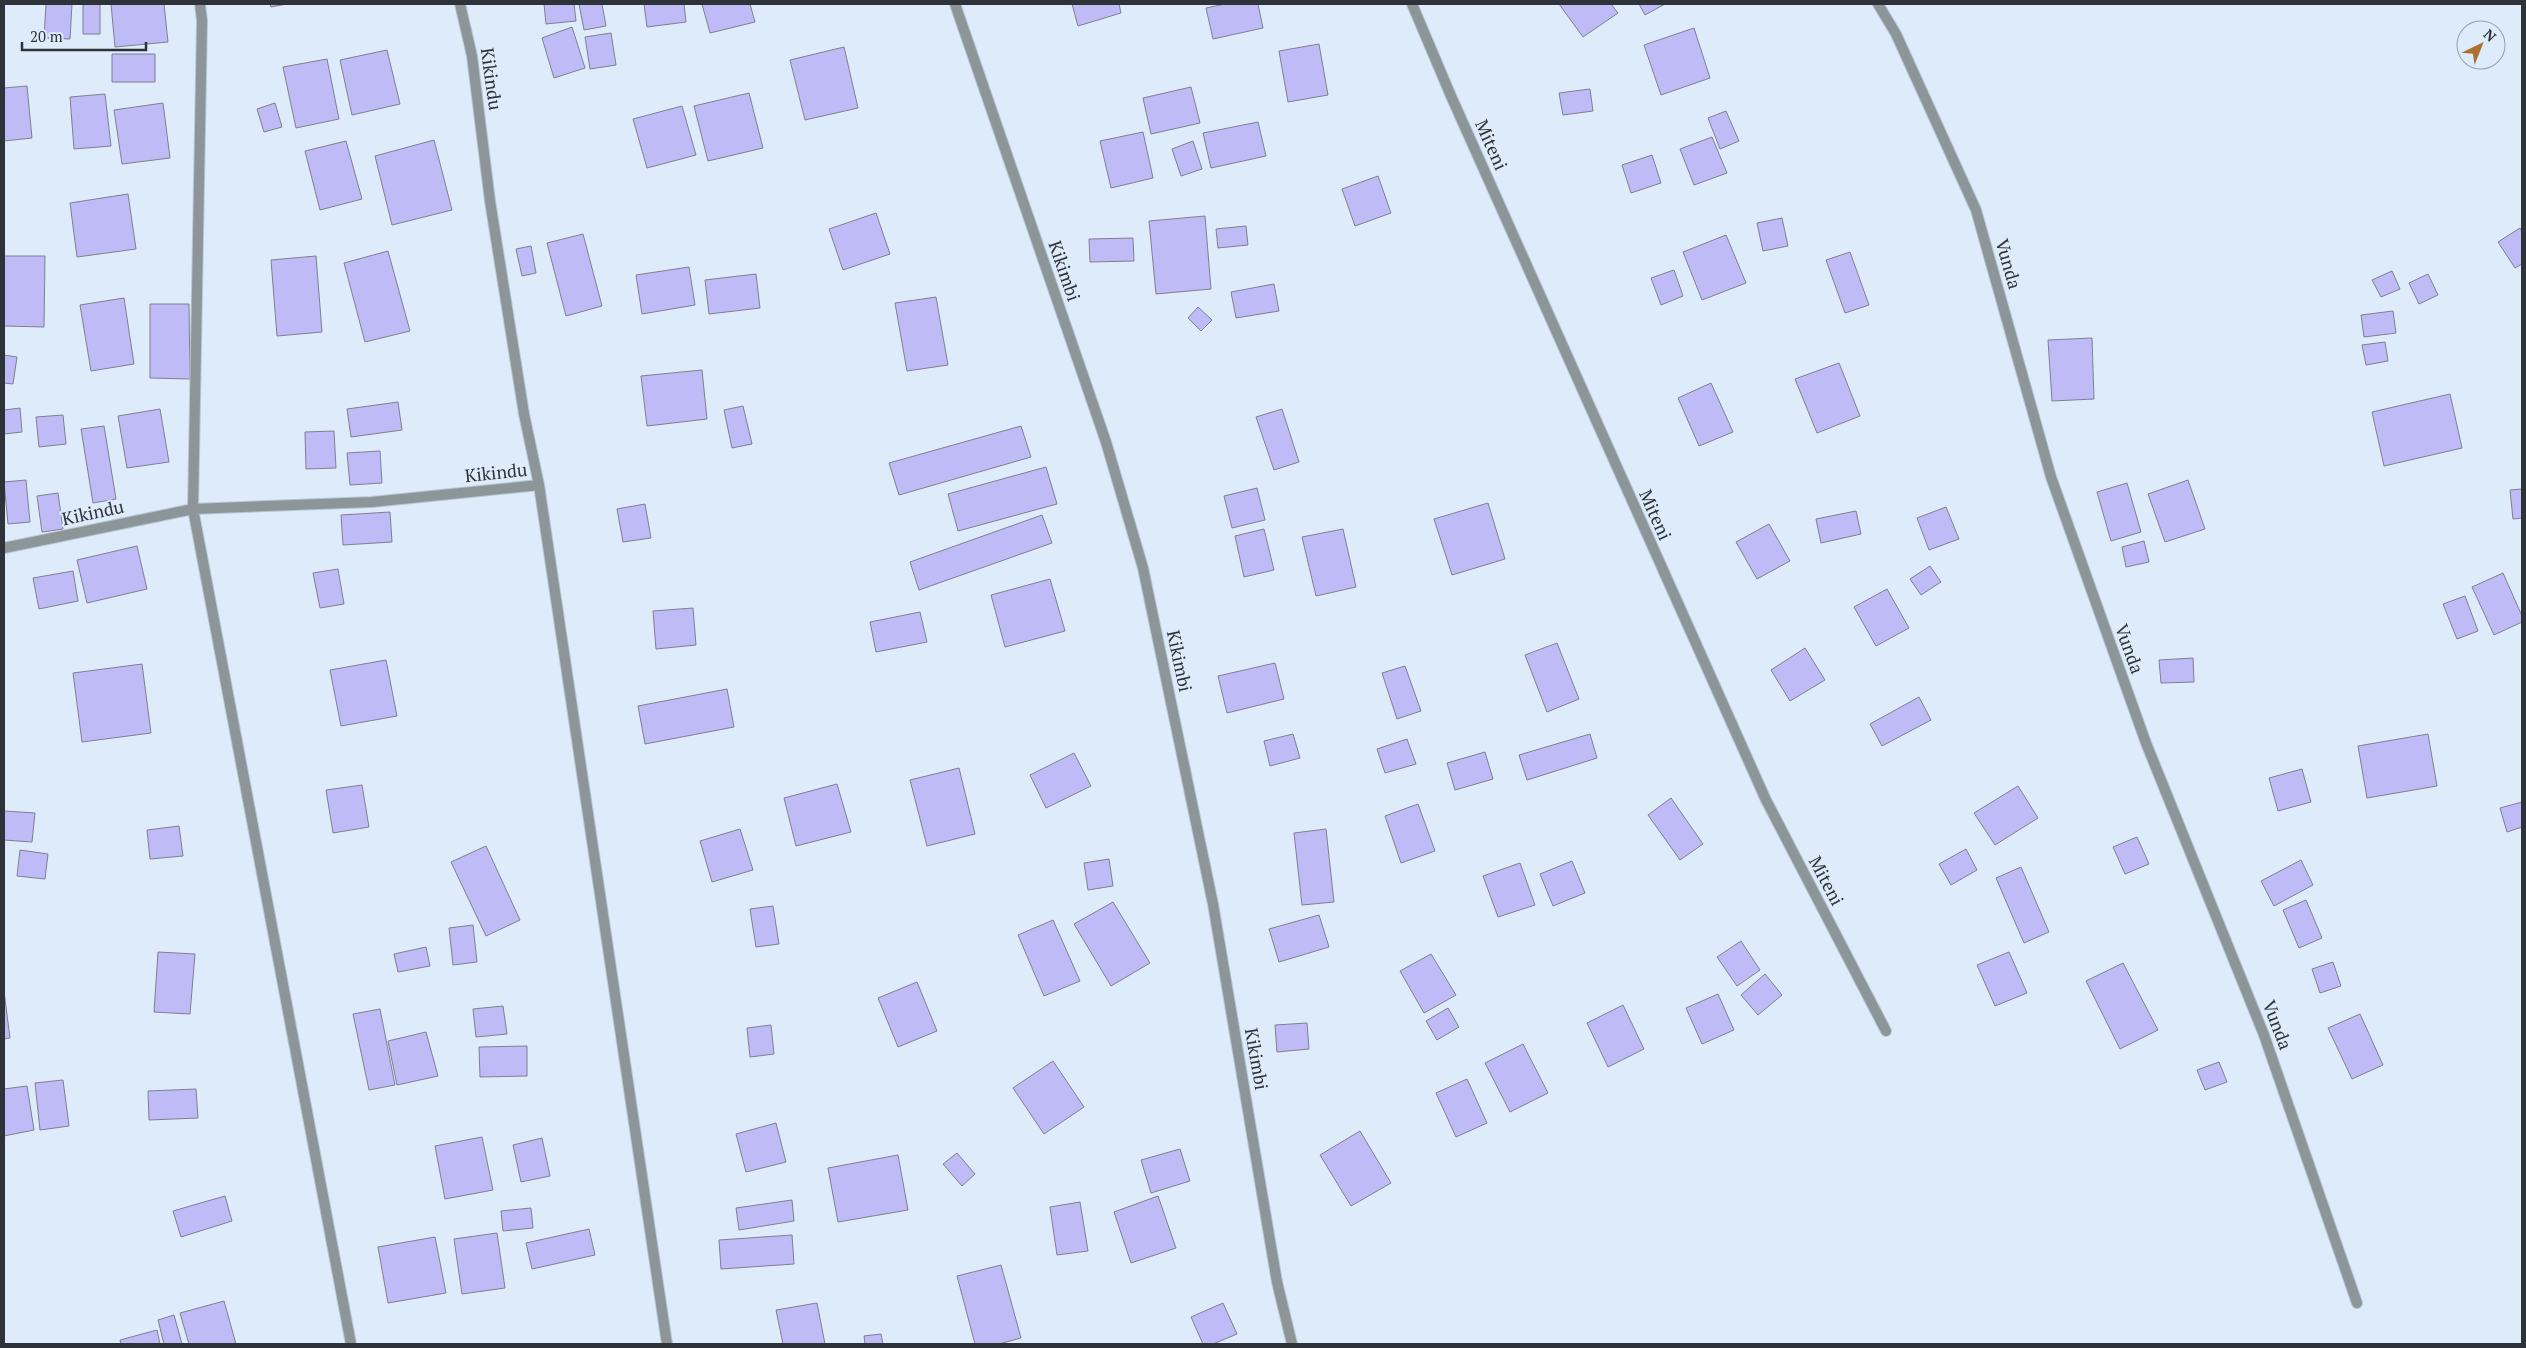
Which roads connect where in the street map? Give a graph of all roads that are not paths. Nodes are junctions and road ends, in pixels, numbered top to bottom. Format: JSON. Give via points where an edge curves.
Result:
{"nodes":[{"id":1,"x":200,"y":4,"type":"edge"},
{"id":2,"x":460,"y":4,"type":"edge"},
{"id":3,"x":955,"y":4,"type":"edge"},
{"id":4,"x":1412,"y":4,"type":"edge"},
{"id":5,"x":1878,"y":4,"type":"edge"},
{"id":6,"x":539,"y":485,"type":"junction"},
{"id":7,"x":193,"y":509,"type":"junction"},
{"id":8,"x":4,"y":548,"type":"edge"},
{"id":9,"x":1886,"y":1031,"type":"dead end"},
{"id":10,"x":2357,"y":1303,"type":"dead end"},
{"id":11,"x":351,"y":1344,"type":"edge"},
{"id":12,"x":666,"y":1344,"type":"edge"},
{"id":13,"x":1292,"y":1344,"type":"edge"}],
"edges":[{"from":1,"to":7,"type":"street"},
{"from":2,"to":6,"type":"street","name":"Kikindu","via":[[472,56],[490,201],[524,414]]},
{"from":3,"to":13,"type":"street","name":"Kikimbi","via":[[1106,442],[1143,568],[1213,904],[1277,1282]]},
{"from":4,"to":9,"type":"street","name":"Miteni","via":[[1766,800]]},
{"from":5,"to":10,"type":"street","name":"Vunda","via":[[1896,34],[1976,210],[2051,477],[2146,743],[2264,1035]]},
{"from":6,"to":7,"type":"street","name":"Kikindu","via":[[372,502]]},
{"from":6,"to":12,"type":"street"},
{"from":7,"to":8,"type":"street","name":"Kikindu"},
{"from":7,"to":11,"type":"street"}]}
